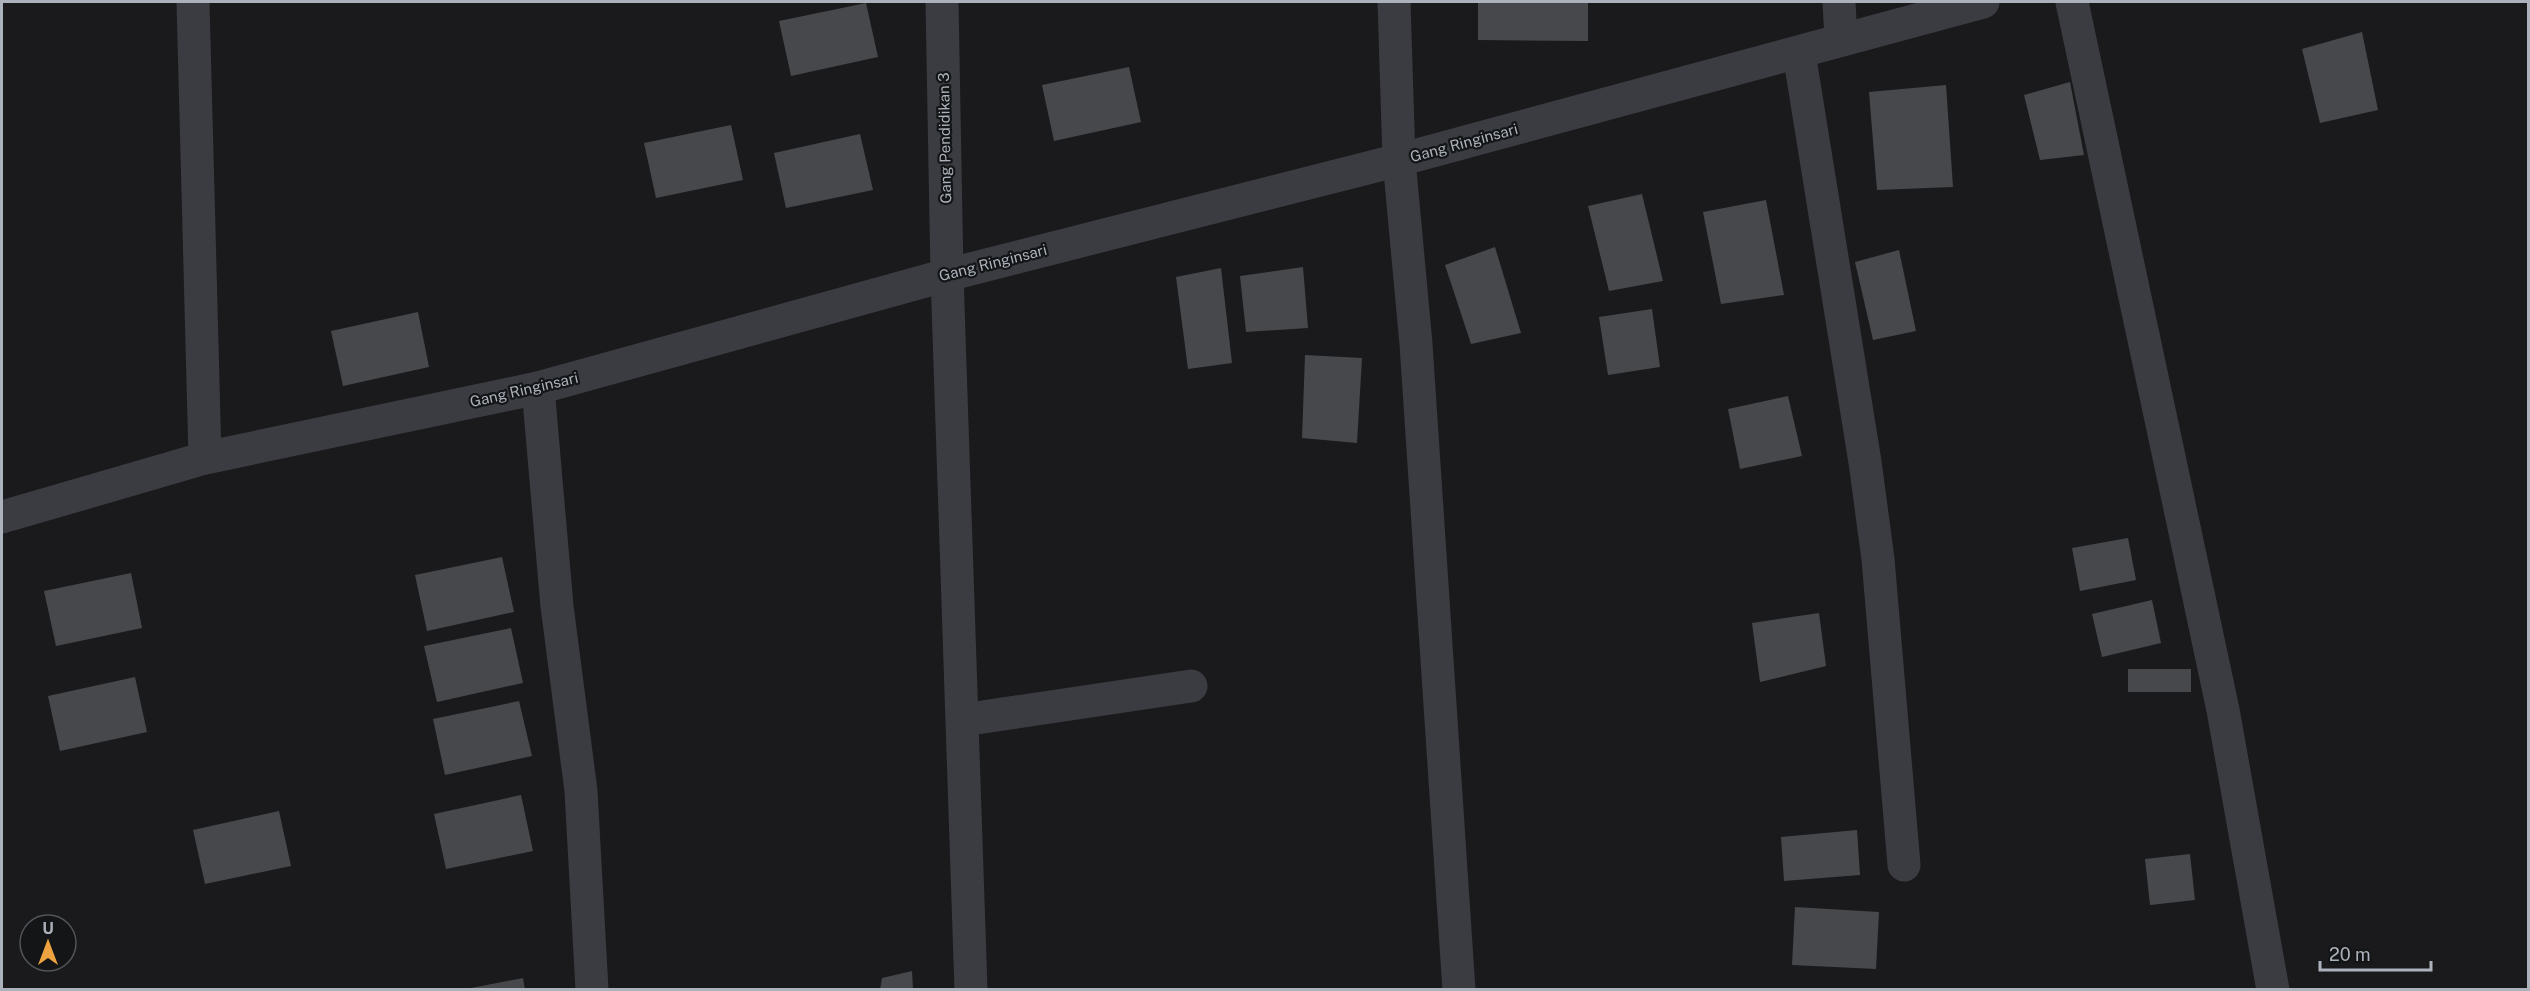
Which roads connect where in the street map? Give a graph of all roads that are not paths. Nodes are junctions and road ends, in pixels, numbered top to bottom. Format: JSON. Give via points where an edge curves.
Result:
{"nodes":[{"id":1,"x":193,"y":2,"type":"edge"},
{"id":2,"x":942,"y":2,"type":"edge"},
{"id":3,"x":1394,"y":2,"type":"edge"},
{"id":4,"x":1839,"y":2,"type":"edge"},
{"id":5,"x":1983,"y":2,"type":"edge"},
{"id":6,"x":2073,"y":2,"type":"edge"},
{"id":7,"x":1841,"y":39,"type":"junction"},
{"id":8,"x":1799,"y":53,"type":"junction"},
{"id":9,"x":1399,"y":160,"type":"junction"},
{"id":10,"x":947,"y":275,"type":"junction"},
{"id":11,"x":538,"y":388,"type":"junction"},
{"id":12,"x":205,"y":458,"type":"junction"},
{"id":13,"x":2,"y":517,"type":"edge"},
{"id":14,"x":1191,"y":686,"type":"dead end"},
{"id":15,"x":963,"y":720,"type":"junction"},
{"id":16,"x":1904,"y":865,"type":"dead end"},
{"id":17,"x":592,"y":990,"type":"edge"},
{"id":18,"x":971,"y":990,"type":"edge"},
{"id":19,"x":1459,"y":990,"type":"edge"},
{"id":20,"x":2273,"y":990,"type":"edge"}],
"edges":[{"from":1,"to":12,"type":"street"},
{"from":2,"to":10,"type":"street","name":"Gang Pendidikan 3"},
{"from":3,"to":9,"type":"street"},
{"from":4,"to":7,"type":"street"},
{"from":5,"to":7,"type":"street","name":"Gang Ringinsari"},
{"from":6,"to":20,"type":"street","via":[[2223,710]]},
{"from":7,"to":8,"type":"street","name":"Gang Ringinsari"},
{"from":8,"to":9,"type":"street","name":"Gang Ringinsari"},
{"from":8,"to":16,"type":"street","via":[[1878,559]]},
{"from":9,"to":10,"type":"street","name":"Gang Ringinsari"},
{"from":9,"to":19,"type":"street","via":[[1416,344]]},
{"from":10,"to":11,"type":"street","name":"Gang Ringinsari"},
{"from":10,"to":15,"type":"street","name":"Gang Pendidikan 3"},
{"from":11,"to":12,"type":"street","name":"Gang Ringinsari"},
{"from":11,"to":17,"type":"street","via":[[557,606],[581,790]]},
{"from":12,"to":13,"type":"street","name":"Gang Ringinsari"},
{"from":14,"to":15,"type":"street"},
{"from":15,"to":18,"type":"street","name":"Gang Pendidikan 3"}]}
